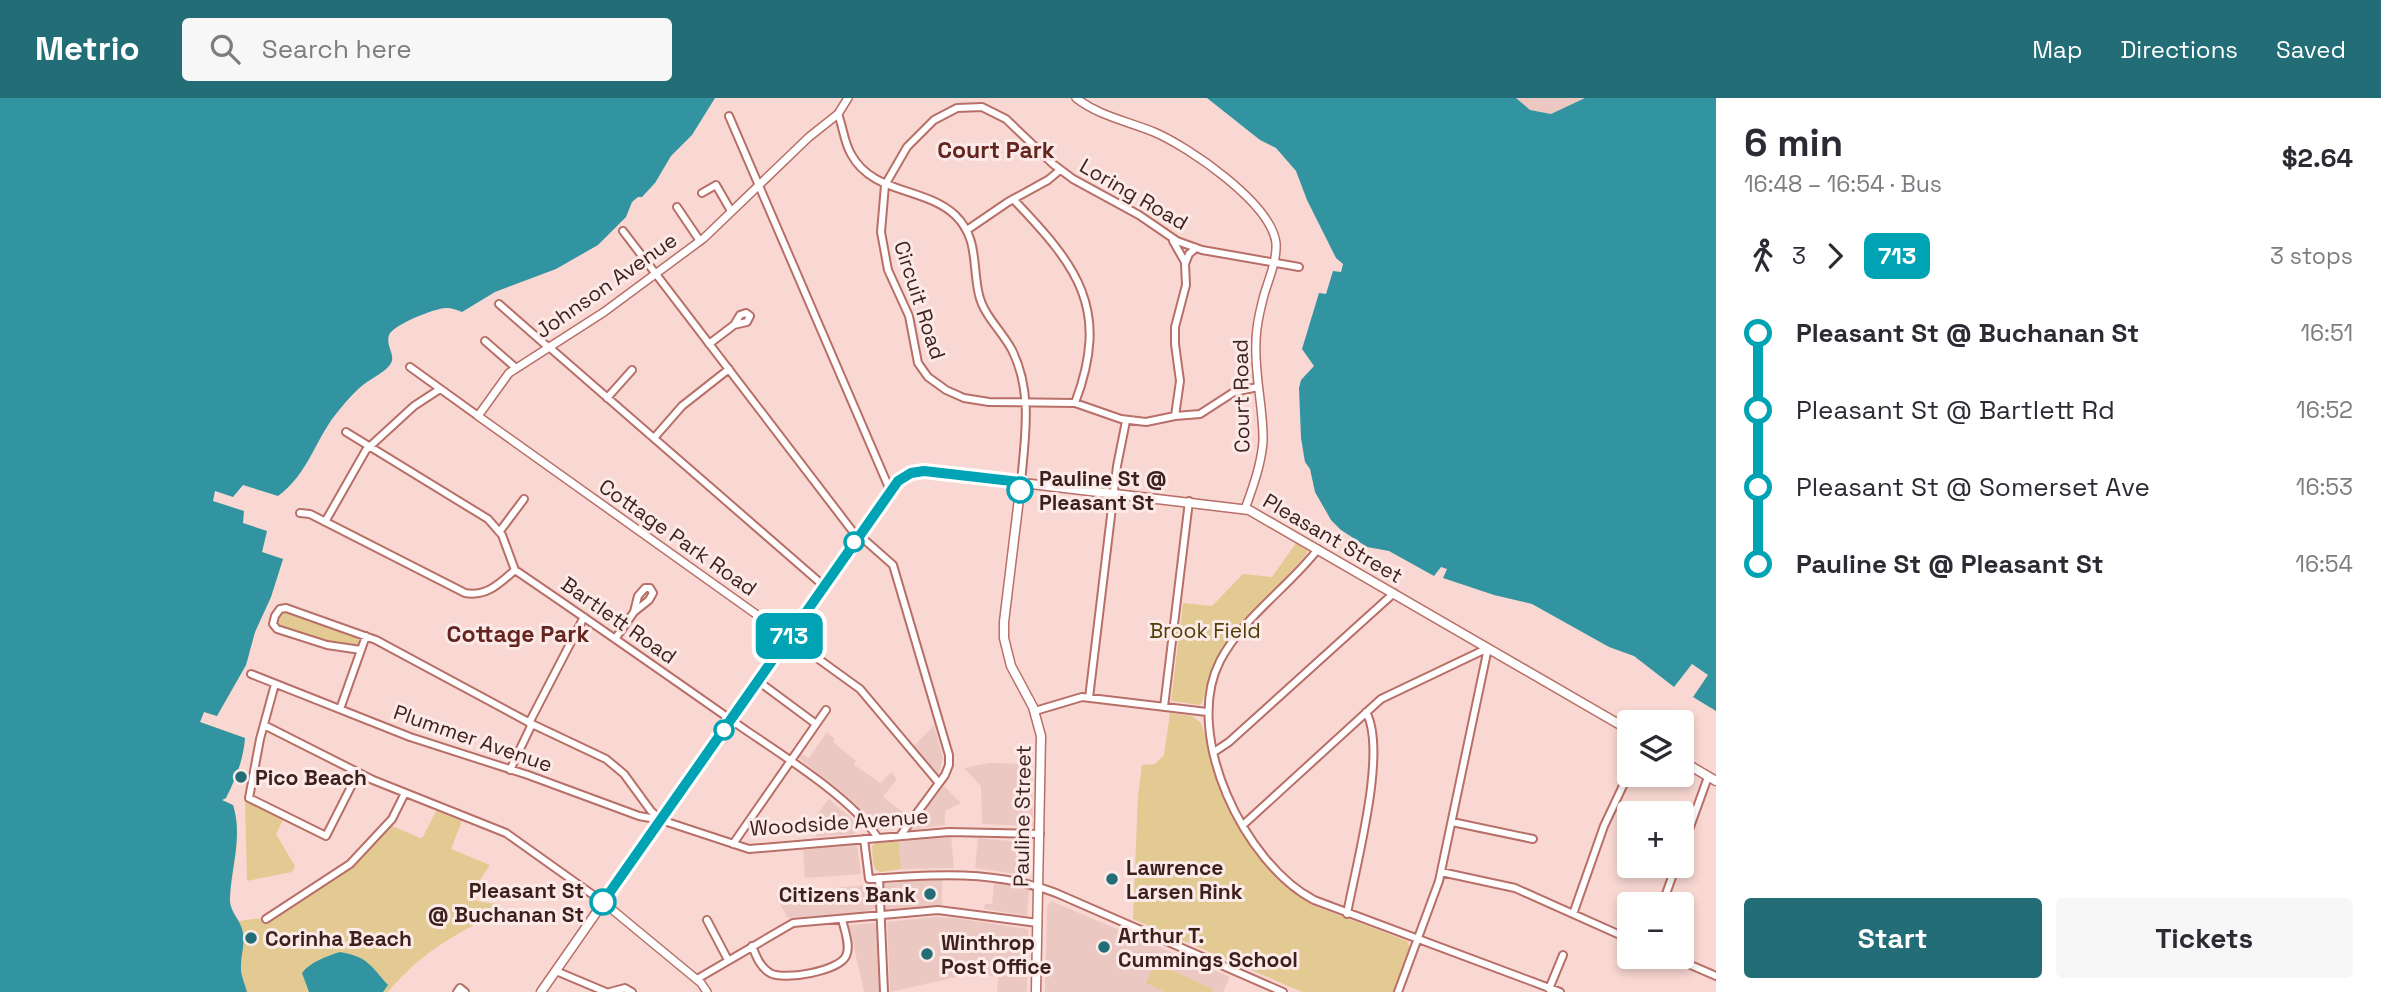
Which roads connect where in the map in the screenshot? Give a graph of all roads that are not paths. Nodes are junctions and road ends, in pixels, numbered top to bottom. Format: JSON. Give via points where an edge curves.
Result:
{"nodes":[{"id":1,"x":848,"y":98,"type":"edge"},
{"id":2,"x":980,"y":98,"type":"edge"},
{"id":3,"x":1076,"y":98,"type":"edge"},
{"id":4,"x":980,"y":107,"type":"junction"},
{"id":5,"x":838,"y":114,"type":"junction"},
{"id":6,"x":729,"y":116,"type":"dead end"},
{"id":7,"x":1060,"y":170,"type":"junction"},
{"id":8,"x":758,"y":185,"type":"junction"},
{"id":9,"x":885,"y":185,"type":"junction"},
{"id":10,"x":702,"y":193,"type":"dead end"},
{"id":11,"x":1013,"y":199,"type":"junction"},
{"id":12,"x":677,"y":207,"type":"dead end"},
{"id":13,"x":731,"y":211,"type":"junction"},
{"id":14,"x":967,"y":230,"type":"junction"},
{"id":15,"x":623,"y":231,"type":"dead end"},
{"id":16,"x":1171,"y":237,"type":"junction"},
{"id":17,"x":700,"y":241,"type":"junction"},
{"id":18,"x":1196,"y":248,"type":"junction"},
{"id":19,"x":1274,"y":262,"type":"junction"},
{"id":20,"x":1185,"y":264,"type":"junction"},
{"id":21,"x":1299,"y":267,"type":"dead end"},
{"id":22,"x":655,"y":274,"type":"junction"},
{"id":23,"x":499,"y":304,"type":"dead end"},
{"id":24,"x":734,"y":325,"type":"dead end"},
{"id":25,"x":485,"y":341,"type":"dead end"},
{"id":26,"x":709,"y":344,"type":"junction"},
{"id":27,"x":549,"y":347,"type":"junction"},
{"id":28,"x":410,"y":367,"type":"dead end"},
{"id":29,"x":516,"y":368,"type":"junction"},
{"id":30,"x":729,"y":369,"type":"junction"},
{"id":31,"x":632,"y":370,"type":"dead end"},
{"id":32,"x":1258,"y":387,"type":"junction"},
{"id":33,"x":440,"y":389,"type":"junction"},
{"id":34,"x":607,"y":398,"type":"junction"},
{"id":35,"x":1026,"y":403,"type":"junction"},
{"id":36,"x":1075,"y":403,"type":"junction"},
{"id":37,"x":478,"y":416,"type":"junction"},
{"id":38,"x":1175,"y":416,"type":"junction"},
{"id":39,"x":1126,"y":421,"type":"junction"},
{"id":40,"x":346,"y":432,"type":"dead end"},
{"id":41,"x":654,"y":438,"type":"junction"},
{"id":42,"x":370,"y":447,"type":"junction"},
{"id":43,"x":1021,"y":482,"type":"junction"},
{"id":44,"x":890,"y":490,"type":"junction"},
{"id":45,"x":1114,"y":493,"type":"junction"},
{"id":46,"x":524,"y":499,"type":"dead end"},
{"id":47,"x":1189,"y":501,"type":"junction"},
{"id":48,"x":1245,"y":509,"type":"junction"},
{"id":49,"x":300,"y":513,"type":"dead end"},
{"id":50,"x":325,"y":522,"type":"junction"},
{"id":51,"x":500,"y":531,"type":"junction"},
{"id":52,"x":858,"y":536,"type":"junction"},
{"id":53,"x":1318,"y":549,"type":"junction"},
{"id":54,"x":515,"y":570,"type":"junction"},
{"id":55,"x":824,"y":586,"type":"junction"},
{"id":56,"x":1394,"y":593,"type":"junction"},
{"id":57,"x":634,"y":612,"type":"dead end"},
{"id":58,"x":583,"y":617,"type":"junction"},
{"id":59,"x":366,"y":636,"type":"junction"},
{"id":60,"x":788,"y":637,"type":"junction"},
{"id":61,"x":615,"y":639,"type":"junction"},
{"id":62,"x":1488,"y":648,"type":"junction"},
{"id":63,"x":361,"y":650,"type":"junction"},
{"id":64,"x":250,"y":674,"type":"dead end"},
{"id":65,"x":758,"y":681,"type":"junction"},
{"id":66,"x":275,"y":684,"type":"junction"},
{"id":67,"x":1089,"y":698,"type":"junction"},
{"id":68,"x":1164,"y":707,"type":"junction"},
{"id":69,"x":340,"y":709,"type":"junction"},
{"id":70,"x":826,"y":710,"type":"dead end"},
{"id":71,"x":1035,"y":711,"type":"junction"},
{"id":72,"x":1207,"y":712,"type":"junction"},
{"id":73,"x":1366,"y":712,"type":"junction"},
{"id":74,"x":731,"y":719,"type":"junction"},
{"id":75,"x":530,"y":723,"type":"junction"},
{"id":76,"x":1617,"y":723,"type":"edge"},
{"id":77,"x":816,"y":724,"type":"junction"},
{"id":78,"x":264,"y":725,"type":"junction"},
{"id":79,"x":1214,"y":752,"type":"junction"},
{"id":80,"x":791,"y":761,"type":"junction"},
{"id":81,"x":1694,"y":768,"type":"edge"},
{"id":82,"x":510,"y":770,"type":"junction"},
{"id":83,"x":358,"y":773,"type":"junction"},
{"id":84,"x":1712,"y":779,"type":"edge"},
{"id":85,"x":939,"y":783,"type":"junction"},
{"id":86,"x":1623,"y":787,"type":"edge"},
{"id":87,"x":405,"y":793,"type":"junction"},
{"id":88,"x":661,"y":820,"type":"junction"},
{"id":89,"x":1452,"y":821,"type":"junction"},
{"id":90,"x":1694,"y":821,"type":"edge"},
{"id":91,"x":1243,"y":825,"type":"junction"},
{"id":92,"x":1040,"y":834,"type":"junction"},
{"id":93,"x":900,"y":836,"type":"junction"},
{"id":94,"x":878,"y":838,"type":"junction"},
{"id":95,"x":864,"y":839,"type":"junction"},
{"id":96,"x":1533,"y":839,"type":"dead end"},
{"id":97,"x":733,"y":844,"type":"junction"},
{"id":98,"x":1441,"y":872,"type":"junction"},
{"id":99,"x":879,"y":878,"type":"junction"},
{"id":100,"x":1039,"y":887,"type":"junction"},
{"id":101,"x":603,"y":902,"type":"junction"},
{"id":102,"x":1347,"y":914,"type":"junction"},
{"id":103,"x":1573,"y":914,"type":"junction"},
{"id":104,"x":881,"y":915,"type":"junction"},
{"id":105,"x":266,"y":919,"type":"dead end"},
{"id":106,"x":842,"y":919,"type":"junction"},
{"id":107,"x":707,"y":920,"type":"dead end"},
{"id":108,"x":1038,"y":923,"type":"junction"},
{"id":109,"x":1617,"y":934,"type":"edge"},
{"id":110,"x":1418,"y":940,"type":"junction"},
{"id":111,"x":752,"y":946,"type":"junction"},
{"id":112,"x":1563,"y":955,"type":"dead end"},
{"id":113,"x":728,"y":960,"type":"junction"},
{"id":114,"x":1694,"y":966,"type":"edge"},
{"id":115,"x":555,"y":971,"type":"junction"},
{"id":116,"x":1716,"y":976,"type":"edge"},
{"id":117,"x":697,"y":979,"type":"junction"},
{"id":118,"x":1549,"y":990,"type":"edge"},
{"id":119,"x":457,"y":992,"type":"edge"},
{"id":120,"x":465,"y":992,"type":"edge"},
{"id":121,"x":541,"y":992,"type":"edge"},
{"id":122,"x":608,"y":992,"type":"edge"},
{"id":123,"x":632,"y":992,"type":"edge"},
{"id":124,"x":707,"y":992,"type":"edge"},
{"id":125,"x":884,"y":992,"type":"edge"},
{"id":126,"x":1037,"y":992,"type":"edge"},
{"id":127,"x":1283,"y":992,"type":"edge"},
{"id":128,"x":1398,"y":992,"type":"edge"},
{"id":129,"x":1560,"y":992,"type":"edge"}],
"edges":[{"from":1,"to":5,"type":"street"},
{"from":2,"to":4,"type":"street"},
{"from":3,"to":19,"type":"street","name":"Court Road","via":[[1175,143],[1230,183],[1268,220],[1275,241]]},
{"from":4,"to":7,"type":"street","name":"Loring Road","via":[[1006,119]]},
{"from":4,"to":9,"type":"street","via":[[953,110],[928,125],[907,147]]},
{"from":5,"to":8,"type":"street"},
{"from":5,"to":9,"type":"street","via":[[852,156]]},
{"from":6,"to":8,"type":"street"},
{"from":7,"to":11,"type":"street"},
{"from":7,"to":16,"type":"street","name":"Loring Road"},
{"from":8,"to":13,"type":"street","name":"Johnson Avenue"},
{"from":8,"to":44,"type":"street"},
{"from":9,"to":14,"type":"street","via":[[938,203]]},
{"from":9,"to":35,"type":"street","name":"Circuit Road","via":[[880,226],[883,253],[909,316],[920,367],[935,383],[964,398]]},
{"from":10,"to":13,"type":"street","via":[[716,185]]},
{"from":11,"to":14,"type":"street"},
{"from":11,"to":36,"type":"street","via":[[1059,251],[1085,298],[1090,353]]},
{"from":12,"to":17,"type":"street"},
{"from":13,"to":17,"type":"street","name":"Johnson Avenue"},
{"from":14,"to":35,"type":"street","via":[[981,303],[1016,359]]},
{"from":15,"to":22,"type":"street"},
{"from":16,"to":18,"type":"street","name":"Loring Road"},
{"from":16,"to":20,"type":"street"},
{"from":17,"to":22,"type":"street","name":"Johnson Avenue"},
{"from":18,"to":19,"type":"street","name":"Loring Road"},
{"from":18,"to":20,"type":"street"},
{"from":19,"to":21,"type":"street","name":"Loring Road"},
{"from":19,"to":32,"type":"street","name":"Court Road","via":[[1258,324]]},
{"from":20,"to":38,"type":"street","via":[[1186,285],[1174,331],[1180,381]]},
{"from":22,"to":26,"type":"street"},
{"from":22,"to":27,"type":"street","name":"Johnson Avenue"},
{"from":23,"to":27,"type":"street"},
{"from":24,"to":26,"type":"street"},
{"from":25,"to":29,"type":"street"},
{"from":26,"to":30,"type":"street"},
{"from":27,"to":29,"type":"street","name":"Johnson Avenue"},
{"from":27,"to":34,"type":"street"},
{"from":28,"to":33,"type":"street","name":"Cottage Park Road"},
{"from":29,"to":37,"type":"street","name":"Johnson Avenue"},
{"from":30,"to":41,"type":"street","via":[[686,402]]},
{"from":30,"to":52,"type":"street"},
{"from":31,"to":34,"type":"street"},
{"from":32,"to":38,"type":"street","name":"Circuit Road","via":[[1234,392],[1202,413]]},
{"from":32,"to":48,"type":"street","name":"Court Road","via":[[1262,447]]},
{"from":33,"to":37,"type":"street","name":"Cottage Park Road"},
{"from":33,"to":42,"type":"street"},
{"from":34,"to":41,"type":"street"},
{"from":35,"to":36,"type":"street","name":"Circuit Road"},
{"from":35,"to":43,"type":"street"},
{"from":36,"to":39,"type":"street","name":"Circuit Road"},
{"from":37,"to":60,"type":"street","name":"Cottage Park Road"},
{"from":38,"to":39,"type":"street","name":"Circuit Road"},
{"from":39,"to":45,"type":"street"},
{"from":40,"to":42,"type":"street"},
{"from":41,"to":55,"type":"street"},
{"from":42,"to":50,"type":"street"},
{"from":42,"to":51,"type":"street","via":[[484,516]]},
{"from":43,"to":44,"type":"main road","name":"Pleasant Street","via":[[922,471],[903,477]]},
{"from":43,"to":45,"type":"main road","name":"Pleasant Street"},
{"from":43,"to":71,"type":"main road","name":"Pauline Street","via":[[1004,638],[1011,666]]},
{"from":44,"to":52,"type":"main road","name":"Pleasant Street"},
{"from":45,"to":47,"type":"main road","name":"Pleasant Street"},
{"from":45,"to":67,"type":"street"},
{"from":46,"to":51,"type":"street"},
{"from":47,"to":48,"type":"main road","name":"Pleasant Street"},
{"from":47,"to":68,"type":"street"},
{"from":48,"to":53,"type":"main road","name":"Pleasant Street"},
{"from":49,"to":50,"type":"street"},
{"from":50,"to":54,"type":"street","via":[[465,593],[491,590]]},
{"from":51,"to":54,"type":"street"},
{"from":52,"to":55,"type":"main road","name":"Pleasant Street"},
{"from":52,"to":85,"type":"street","via":[[893,565],[949,755]]},
{"from":53,"to":56,"type":"main road","name":"Pleasant Street"},
{"from":53,"to":72,"type":"street","via":[[1227,649],[1213,678]]},
{"from":54,"to":58,"type":"street","name":"Bartlett Road"},
{"from":55,"to":60,"type":"main road","name":"Pleasant Street"},
{"from":56,"to":62,"type":"main road","name":"Pleasant Street"},
{"from":56,"to":79,"type":"street"},
{"from":57,"to":61,"type":"street"},
{"from":58,"to":61,"type":"street","name":"Bartlett Road"},
{"from":58,"to":75,"type":"street"},
{"from":59,"to":63,"type":"street"},
{"from":59,"to":63,"type":"street","via":[[286,608],[280,608],[274,618],[277,629]]},
{"from":59,"to":75,"type":"street"},
{"from":60,"to":65,"type":"main road","name":"Pleasant Street"},
{"from":60,"to":85,"type":"street","name":"Cottage Park Road","via":[[860,689]]},
{"from":61,"to":74,"type":"street","name":"Bartlett Road"},
{"from":62,"to":73,"type":"street","via":[[1384,696]]},
{"from":62,"to":76,"type":"main road","name":"Pleasant Street"},
{"from":62,"to":89,"type":"street"},
{"from":63,"to":69,"type":"street"},
{"from":64,"to":66,"type":"street","name":"Plummer Avenue"},
{"from":65,"to":74,"type":"main road","name":"Pleasant Street"},
{"from":65,"to":77,"type":"street"},
{"from":66,"to":69,"type":"street","name":"Plummer Avenue"},
{"from":66,"to":78,"type":"street"},
{"from":67,"to":68,"type":"street"},
{"from":67,"to":71,"type":"street"},
{"from":68,"to":72,"type":"street"},
{"from":69,"to":82,"type":"street","name":"Plummer Avenue"},
{"from":70,"to":77,"type":"street"},
{"from":71,"to":92,"type":"main road","name":"Pauline Street","via":[[1042,746]]},
{"from":72,"to":79,"type":"street"},
{"from":73,"to":91,"type":"street"},
{"from":73,"to":102,"type":"street","via":[[1374,741],[1374,767]]},
{"from":74,"to":80,"type":"street","name":"Bartlett Road"},
{"from":74,"to":88,"type":"main road","name":"Pleasant Street"},
{"from":75,"to":82,"type":"street"},
{"from":75,"to":88,"type":"street","via":[[612,764]]},
{"from":77,"to":80,"type":"street"},
{"from":78,"to":83,"type":"street"},
{"from":78,"to":83,"type":"street","via":[[249,798],[326,836]]},
{"from":79,"to":91,"type":"street"},
{"from":80,"to":94,"type":"street","name":"Bartlett Road","via":[[862,817]]},
{"from":80,"to":97,"type":"street"},
{"from":81,"to":84,"type":"main road"},
{"from":82,"to":88,"type":"street","name":"Plummer Avenue"},
{"from":83,"to":87,"type":"street"},
{"from":84,"to":90,"type":"street"},
{"from":85,"to":93,"type":"street"},
{"from":86,"to":103,"type":"street"},
{"from":87,"to":101,"type":"street","via":[[506,833]]},
{"from":87,"to":105,"type":"street","via":[[390,822],[349,865]]},
{"from":88,"to":97,"type":"street","name":"Woodside Avenue"},
{"from":88,"to":101,"type":"main road","name":"Pleasant Street"},
{"from":89,"to":96,"type":"street"},
{"from":89,"to":98,"type":"street"},
{"from":91,"to":102,"type":"street","via":[[1291,886]]},
{"from":92,"to":93,"type":"street","name":"Woodside Avenue","via":[[964,831]]},
{"from":92,"to":100,"type":"main road","name":"Pauline Street"},
{"from":93,"to":94,"type":"street","name":"Woodside Avenue"},
{"from":94,"to":95,"type":"street","name":"Woodside Avenue"},
{"from":95,"to":97,"type":"street","name":"Woodside Avenue","via":[[750,849]]},
{"from":95,"to":99,"type":"street","via":[[869,879]]},
{"from":98,"to":103,"type":"street","via":[[1515,888]]},
{"from":98,"to":110,"type":"street"},
{"from":99,"to":100,"type":"street","via":[[967,875]]},
{"from":99,"to":104,"type":"street"},
{"from":100,"to":108,"type":"main road","name":"Pauline Street"},
{"from":100,"to":127,"type":"street"},
{"from":101,"to":115,"type":"main road","name":"Pleasant Street"},
{"from":101,"to":117,"type":"street"},
{"from":102,"to":110,"type":"street"},
{"from":103,"to":109,"type":"street"},
{"from":104,"to":106,"type":"street"},
{"from":104,"to":108,"type":"street","via":[[945,911]]},
{"from":104,"to":125,"type":"street"},
{"from":106,"to":111,"type":"street","via":[[793,923]]},
{"from":106,"to":111,"type":"street","via":[[848,951],[831,968],[778,976],[764,968]]},
{"from":107,"to":113,"type":"street"},
{"from":108,"to":126,"type":"main road","name":"Pauline Street"},
{"from":110,"to":118,"type":"street"},
{"from":110,"to":128,"type":"street"},
{"from":111,"to":113,"type":"street"},
{"from":112,"to":118,"type":"street"},
{"from":113,"to":117,"type":"street"},
{"from":114,"to":116,"type":"street"},
{"from":115,"to":121,"type":"main road","name":"Pleasant Street"},
{"from":115,"to":122,"type":"street"},
{"from":117,"to":124,"type":"street"},
{"from":118,"to":129,"type":"street"},
{"from":119,"to":120,"type":"street","via":[[460,988]]},
{"from":122,"to":123,"type":"street","via":[[625,988]]}]}
